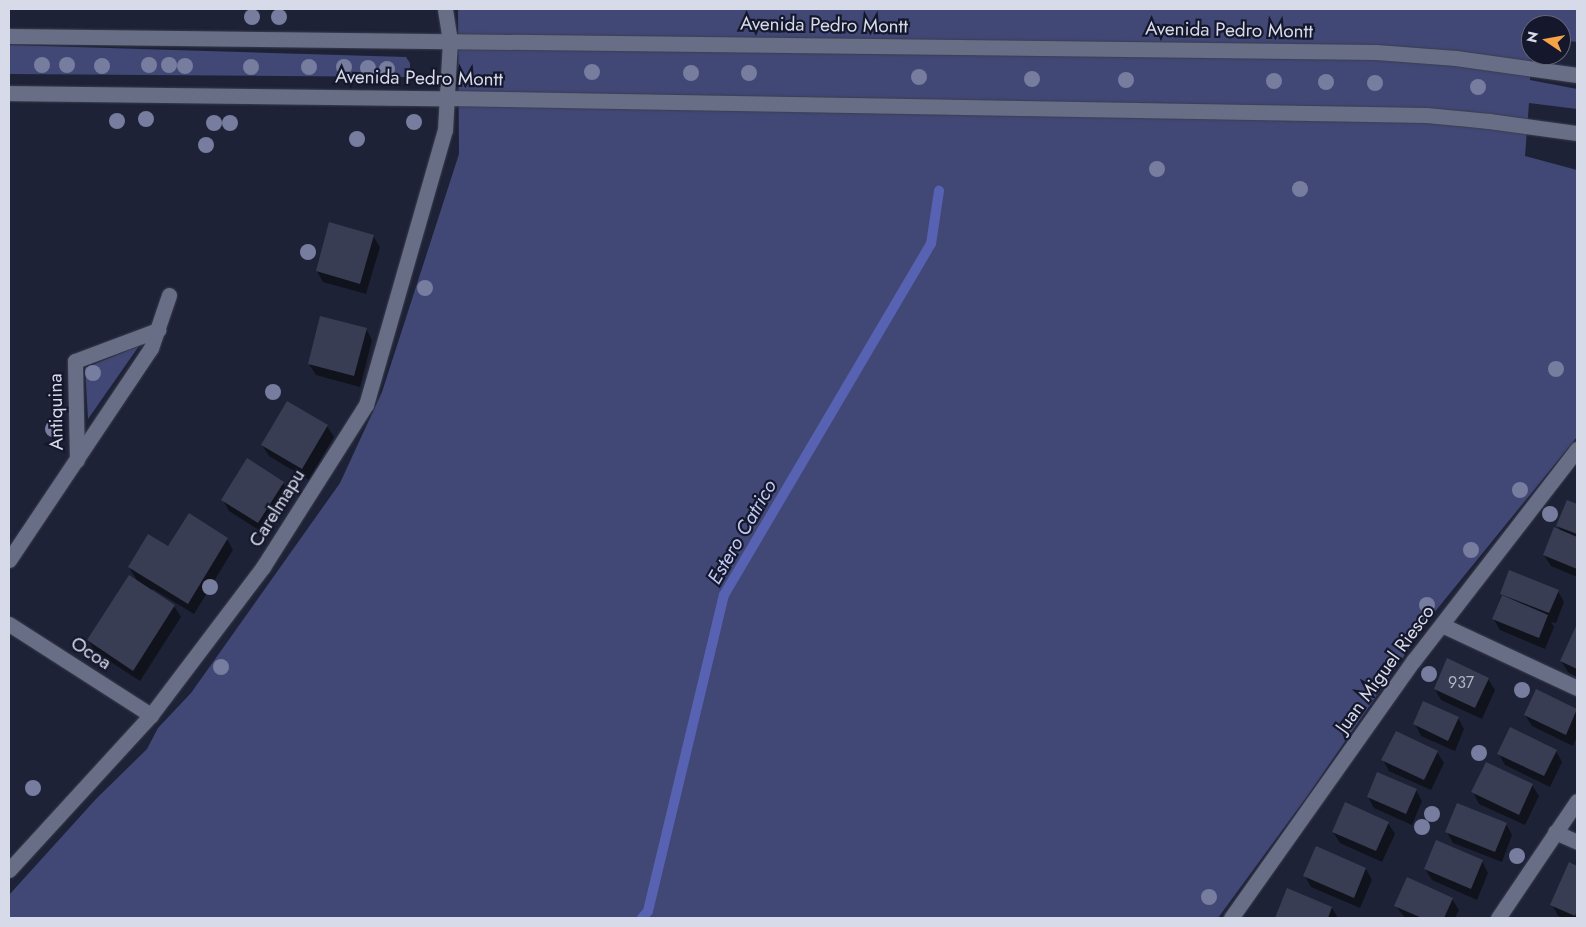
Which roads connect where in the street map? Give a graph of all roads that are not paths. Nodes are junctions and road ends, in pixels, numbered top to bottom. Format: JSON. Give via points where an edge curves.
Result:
{"nodes":[{"id":1,"x":445,"y":9,"type":"edge"},
{"id":2,"x":9,"y":36,"type":"edge"},
{"id":3,"x":450,"y":41,"type":"junction"},
{"id":4,"x":1577,"y":75,"type":"edge"},
{"id":5,"x":9,"y":93,"type":"edge"},
{"id":6,"x":447,"y":98,"type":"junction"},
{"id":7,"x":1577,"y":133,"type":"edge"},
{"id":8,"x":169,"y":296,"type":"dead end"},
{"id":9,"x":158,"y":330,"type":"junction"},
{"id":10,"x":1577,"y":449,"type":"edge"},
{"id":11,"x":77,"y":460,"type":"junction"},
{"id":12,"x":9,"y":560,"type":"edge"},
{"id":13,"x":9,"y":624,"type":"edge"},
{"id":14,"x":1442,"y":625,"type":"junction"},
{"id":15,"x":1577,"y":688,"type":"edge"},
{"id":16,"x":151,"y":715,"type":"junction"},
{"id":17,"x":1577,"y":800,"type":"edge"},
{"id":18,"x":1555,"y":832,"type":"junction"},
{"id":19,"x":1577,"y":842,"type":"edge"},
{"id":20,"x":9,"y":870,"type":"edge"},
{"id":21,"x":1231,"y":918,"type":"edge"},
{"id":22,"x":1498,"y":918,"type":"edge"}],
"edges":[{"from":1,"to":3,"type":"main road","name":"Carelmapu"},
{"from":2,"to":3,"type":"main road","name":"Avenida Pedro Montt"},
{"from":3,"to":4,"type":"main road","name":"Avenida Pedro Montt","via":[[1376,52],[1456,58]]},
{"from":3,"to":6,"type":"main road","name":"Carelmapu"},
{"from":5,"to":6,"type":"main road","name":"Avenida Pedro Montt"},
{"from":6,"to":7,"type":"main road","name":"Avenida Pedro Montt","via":[[1426,116],[1489,120]]},
{"from":6,"to":16,"type":"main road","name":"Carelmapu","via":[[445,130],[366,405],[264,567]]},
{"from":8,"to":9,"type":"main road","name":"Antiquina"},
{"from":9,"to":11,"type":"main road","name":"Antiquina","via":[[151,348]]},
{"from":9,"to":11,"type":"main road","name":"Antiquina","via":[[75,361]]},
{"from":10,"to":14,"type":"main road","name":"Juan Miguel Riesco"},
{"from":11,"to":12,"type":"main road","name":"Antiquina"},
{"from":13,"to":16,"type":"main road","name":"Ocoa"},
{"from":14,"to":15,"type":"main road"},
{"from":14,"to":21,"type":"main road","name":"Juan Miguel Riesco"},
{"from":16,"to":20,"type":"main road","name":"Carelmapu"},
{"from":17,"to":18,"type":"main road"},
{"from":18,"to":19,"type":"main road"},
{"from":18,"to":22,"type":"main road"}]}
